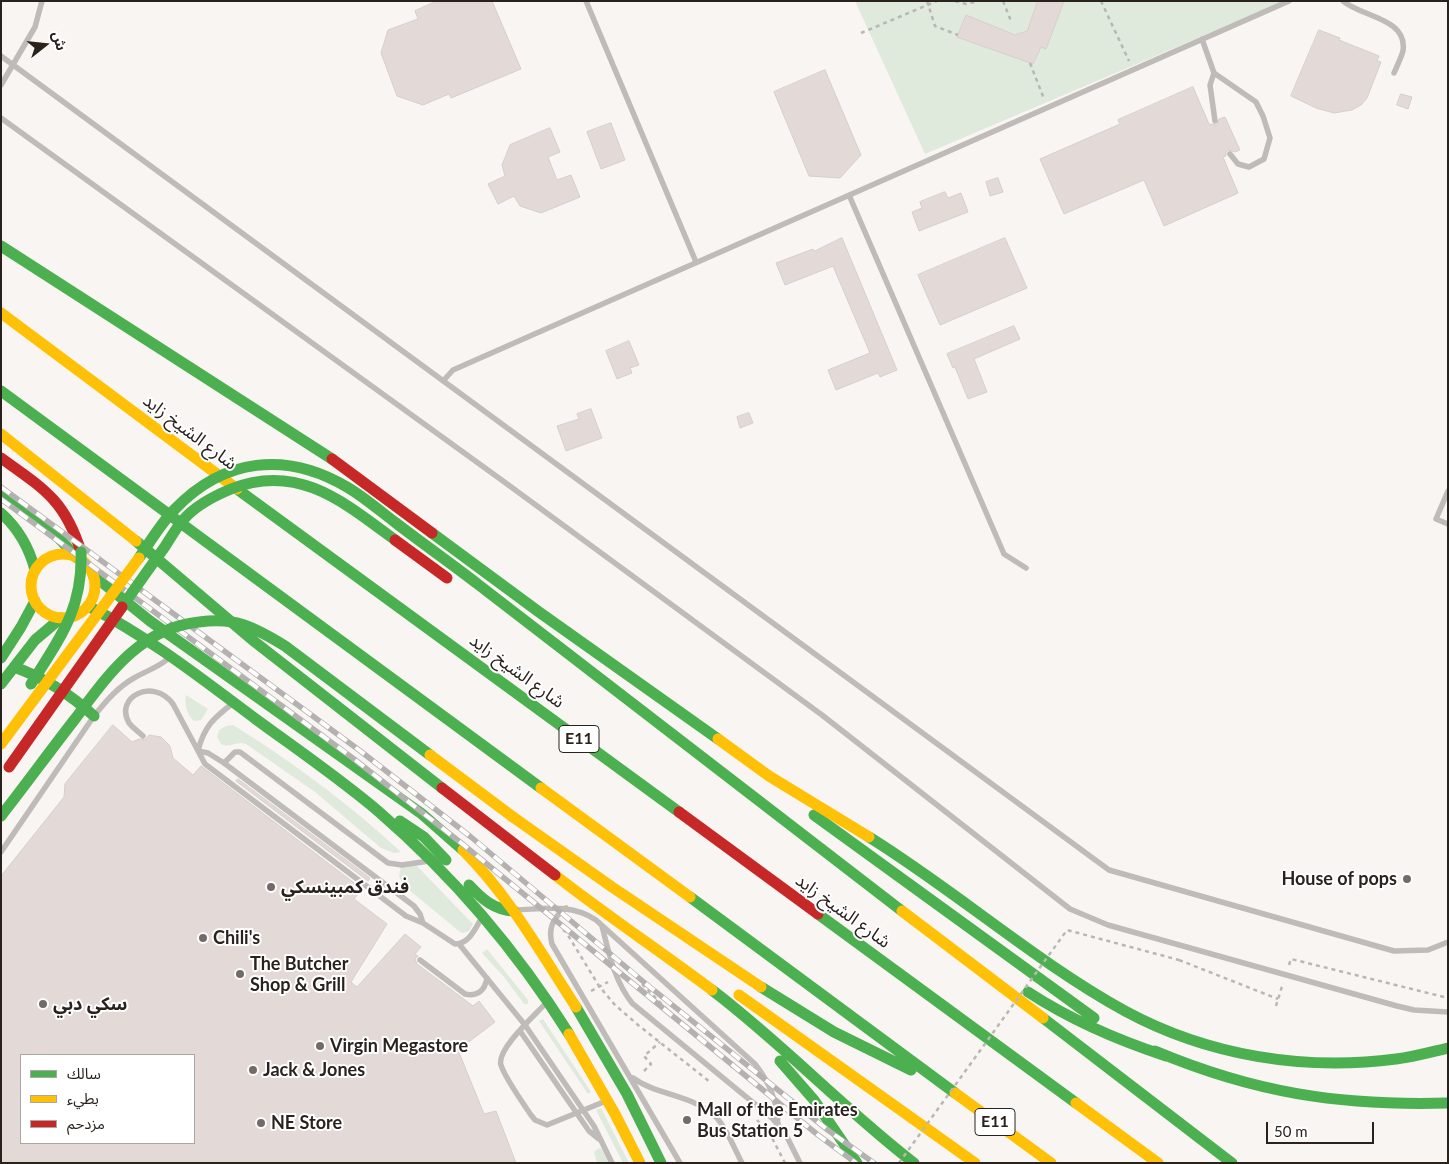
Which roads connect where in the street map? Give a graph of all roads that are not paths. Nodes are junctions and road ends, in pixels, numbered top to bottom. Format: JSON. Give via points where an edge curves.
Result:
{"nodes":[{"id":1,"x":42,"y":1,"type":"edge"},
{"id":2,"x":586,"y":1,"type":"edge"},
{"id":3,"x":1289,"y":1,"type":"edge"},
{"id":4,"x":1343,"y":1,"type":"edge"},
{"id":5,"x":1202,"y":40,"type":"junction"},
{"id":6,"x":1,"y":56,"type":"edge"},
{"id":7,"x":14,"y":65,"type":"junction"},
{"id":8,"x":1214,"y":73,"type":"junction"},
{"id":9,"x":1394,"y":73,"type":"dead end"},
{"id":10,"x":1,"y":85,"type":"edge"},
{"id":11,"x":1,"y":118,"type":"edge"},
{"id":12,"x":1215,"y":121,"type":"dead end"},
{"id":13,"x":1230,"y":154,"type":"dead end"},
{"id":14,"x":849,"y":195,"type":"junction"},
{"id":15,"x":1,"y":246,"type":"edge"},
{"id":16,"x":696,"y":262,"type":"junction"},
{"id":17,"x":1,"y":313,"type":"edge"},
{"id":18,"x":443,"y":381,"type":"junction"},
{"id":19,"x":1,"y":391,"type":"edge"},
{"id":20,"x":1,"y":434,"type":"edge"},
{"id":21,"x":1,"y":458,"type":"edge"},
{"id":22,"x":1448,"y":491,"type":"edge"},
{"id":23,"x":1,"y":494,"type":"edge"},
{"id":24,"x":2,"y":515,"type":"edge"},
{"id":25,"x":1448,"y":524,"type":"edge"},
{"id":26,"x":79,"y":555,"type":"junction"},
{"id":27,"x":1026,"y":568,"type":"dead end"},
{"id":28,"x":35,"y":570,"type":"junction"},
{"id":29,"x":93,"y":575,"type":"junction"},
{"id":30,"x":457,"y":585,"type":"dead end"},
{"id":31,"x":35,"y":601,"type":"junction"},
{"id":32,"x":88,"y":606,"type":"junction"},
{"id":33,"x":60,"y":618,"type":"junction"},
{"id":34,"x":170,"y":656,"type":"junction"},
{"id":35,"x":1,"y":658,"type":"edge"},
{"id":36,"x":14,"y":667,"type":"junction"},
{"id":37,"x":1,"y":684,"type":"edge"},
{"id":38,"x":233,"y":702,"type":"junction"},
{"id":39,"x":94,"y":716,"type":"junction"},
{"id":40,"x":637,"y":721,"type":"dead end"},
{"id":41,"x":1,"y":733,"type":"edge"},
{"id":42,"x":144,"y":736,"type":"dead end"},
{"id":43,"x":1,"y":744,"type":"edge"},
{"id":44,"x":198,"y":751,"type":"junction"},
{"id":45,"x":224,"y":763,"type":"junction"},
{"id":46,"x":769,"y":776,"type":"junction"},
{"id":47,"x":1,"y":778,"type":"edge"},
{"id":48,"x":749,"y":794,"type":"junction"},
{"id":49,"x":379,"y":812,"type":"junction"},
{"id":50,"x":1,"y":816,"type":"edge"},
{"id":51,"x":1,"y":852,"type":"edge"},
{"id":52,"x":432,"y":861,"type":"junction"},
{"id":53,"x":582,"y":868,"type":"junction"},
{"id":54,"x":566,"y":908,"type":"junction"},
{"id":55,"x":514,"y":910,"type":"junction"},
{"id":56,"x":483,"y":916,"type":"junction"},
{"id":57,"x":423,"y":923,"type":"junction"},
{"id":58,"x":646,"y":923,"type":"dead end"},
{"id":59,"x":602,"y":926,"type":"junction"},
{"id":60,"x":1448,"y":942,"type":"edge"},
{"id":61,"x":459,"y":944,"type":"junction"},
{"id":62,"x":667,"y":956,"type":"junction"},
{"id":63,"x":420,"y":960,"type":"dead end"},
{"id":64,"x":696,"y":964,"type":"dead end"},
{"id":65,"x":486,"y":978,"type":"junction"},
{"id":66,"x":548,"y":1001,"type":"junction"},
{"id":67,"x":1448,"y":1012,"type":"edge"},
{"id":68,"x":525,"y":1025,"type":"junction"},
{"id":69,"x":520,"y":1031,"type":"junction"},
{"id":70,"x":1448,"y":1048,"type":"edge"},
{"id":71,"x":1166,"y":1056,"type":"junction"},
{"id":72,"x":630,"y":1076,"type":"junction"},
{"id":73,"x":938,"y":1080,"type":"junction"},
{"id":74,"x":608,"y":1100,"type":"junction"},
{"id":75,"x":1448,"y":1103,"type":"edge"},
{"id":76,"x":584,"y":1111,"type":"junction"},
{"id":77,"x":576,"y":1114,"type":"junction"},
{"id":78,"x":778,"y":1125,"type":"junction"},
{"id":79,"x":599,"y":1139,"type":"junction"},
{"id":80,"x":1216,"y":1152,"type":"junction"},
{"id":81,"x":612,"y":1163,"type":"edge"},
{"id":82,"x":640,"y":1163,"type":"edge"},
{"id":83,"x":661,"y":1163,"type":"edge"},
{"id":84,"x":680,"y":1163,"type":"edge"},
{"id":85,"x":742,"y":1163,"type":"edge"},
{"id":86,"x":800,"y":1163,"type":"edge"},
{"id":87,"x":857,"y":1163,"type":"edge"},
{"id":88,"x":914,"y":1163,"type":"edge"},
{"id":89,"x":974,"y":1163,"type":"edge"},
{"id":90,"x":1051,"y":1163,"type":"edge"},
{"id":91,"x":1158,"y":1163,"type":"edge"},
{"id":92,"x":1232,"y":1163,"type":"edge"},
{"id":93,"x":1240,"y":1163,"type":"edge"}],
"edges":[{"from":1,"to":7,"type":"lane","via":[[35,27]]},
{"from":2,"to":16,"type":"lane"},
{"from":3,"to":5,"type":"lane"},
{"from":4,"to":9,"type":"lane","via":[[1397,30],[1403,51]]},
{"from":5,"to":8,"type":"lane"},
{"from":5,"to":14,"type":"lane"},
{"from":6,"to":7,"type":"lane"},
{"from":7,"to":10,"type":"lane"},
{"from":7,"to":18,"type":"lane"},
{"from":8,"to":12,"type":"lane","via":[[1210,85]]},
{"from":8,"to":13,"type":"lane","via":[[1256,102],[1270,138],[1264,159],[1248,168],[1238,164]]},
{"from":11,"to":67,"type":"lane","via":[[814,709],[1070,909],[1108,925],[1397,1006]]},
{"from":14,"to":16,"type":"lane"},
{"from":14,"to":27,"type":"lane","via":[[1004,554]]},
{"from":15,"to":46,"type":"main road","via":[[320,450],[547,618]]},
{"from":16,"to":18,"type":"lane","via":[[453,370]]},
{"from":17,"to":91,"type":"main road","name":"شارع الشيخ زايد","number":"E11"},
{"from":18,"to":60,"type":"lane","via":[[1109,870],[1394,951],[1428,950]]},
{"from":19,"to":73,"type":"main road","number":"E11"},
{"from":20,"to":62,"type":"main road","via":[[263,648],[592,904]]},
{"from":21,"to":26,"type":"main road","via":[[60,504],[73,527]]},
{"from":22,"to":25,"type":"lane","via":[[1436,519]]},
{"from":23,"to":26,"type":"main road","via":[[39,519]]},
{"from":24,"to":28,"type":"main road","via":[[28,546]]},
{"from":26,"to":28,"type":"main road","via":[[54,556]]},
{"from":26,"to":29,"type":"main road"},
{"from":26,"to":41,"type":"main road","bridge":true,"via":[[83,570],[75,609]]},
{"from":28,"to":31,"type":"main road","via":[[31,586]]},
{"from":29,"to":32,"type":"main road","via":[[94,591]]},
{"from":29,"to":55,"type":"main road","via":[[150,621],[422,814],[479,867]]},
{"from":30,"to":47,"type":"main road","bridge":true,"via":[[326,492],[294,481],[276,480],[259,480],[226,490],[204,502],[184,519]]},
{"from":31,"to":33,"type":"main road","via":[[46,613]]},
{"from":31,"to":35,"type":"main road"},
{"from":32,"to":33,"type":"main road","via":[[76,616]]},
{"from":32,"to":34,"type":"main road","via":[[136,631]]},
{"from":33,"to":36,"type":"main road","via":[[43,631]]},
{"from":34,"to":38,"type":"main road"},
{"from":34,"to":39,"type":"lane","via":[[123,686]]},
{"from":36,"to":37,"type":"main road"},
{"from":36,"to":39,"type":"main road","via":[[58,686]]},
{"from":38,"to":44,"type":"lane","via":[[208,726]]},
{"from":38,"to":49,"type":"main road"},
{"from":39,"to":51,"type":"lane"},
{"from":40,"to":48,"type":"main road","via":[[704,770]]},
{"from":42,"to":44,"type":"lane","via":[[129,722],[127,707],[136,694],[156,692],[173,704]]},
{"from":43,"to":48,"type":"main road","bridge":true,"via":[[174,510],[210,479],[256,464],[281,463],[304,466],[348,487]]},
{"from":44,"to":45,"type":"lane"},
{"from":44,"to":57,"type":"lane","via":[[205,764],[406,916]]},
{"from":45,"to":52,"type":"lane","via":[[235,752],[240,752],[388,863],[402,865]]},
{"from":45,"to":57,"type":"lane","via":[[414,906]]},
{"from":46,"to":70,"type":"main road","via":[[927,874],[1102,997],[1177,1035],[1231,1051],[1315,1063],[1399,1059]]},
{"from":46,"to":71,"type":"main road","via":[[838,834],[1076,1006]]},
{"from":48,"to":71,"type":"main road","via":[[798,823],[1041,1001],[1089,1028]]},
{"from":48,"to":80,"type":"main road"},
{"from":49,"to":52,"type":"main road"},
{"from":49,"to":55,"type":"main road","via":[[403,822],[424,837],[489,904],[501,910]]},
{"from":50,"to":53,"type":"main road","bridge":true,"via":[[103,682],[135,648],[176,625],[221,620],[242,624],[285,646]]},
{"from":52,"to":56,"type":"main road"},
{"from":53,"to":58,"type":"main road"},
{"from":53,"to":73,"type":"main road","via":[[826,1029],[881,1057]]},
{"from":54,"to":55,"type":"lane"},
{"from":54,"to":59,"type":"lane","via":[[582,912]]},
{"from":54,"to":72,"type":"lane","via":[[551,926],[552,944]]},
{"from":55,"to":83,"type":"main road","via":[[614,1070]]},
{"from":56,"to":61,"type":"lane","via":[[470,936]]},
{"from":56,"to":66,"type":"main road"},
{"from":57,"to":61,"type":"lane","via":[[451,943]]},
{"from":59,"to":78,"type":"lane","via":[[755,1064],[772,1092],[778,1111]]},
{"from":59,"to":78,"type":"lane","via":[[614,972],[638,1009]]},
{"from":61,"to":65,"type":"lane"},
{"from":62,"to":87,"type":"main road","via":[[784,1065],[828,1119]]},
{"from":62,"to":88,"type":"main road","via":[[742,1013],[855,1115]]},
{"from":63,"to":65,"type":"lane","via":[[465,994],[478,993],[485,987]]},
{"from":64,"to":89,"type":"main road"},
{"from":65,"to":68,"type":"lane"},
{"from":66,"to":68,"type":"lane"},
{"from":66,"to":74,"type":"main road"},
{"from":68,"to":69,"type":"lane"},
{"from":68,"to":76,"type":"lane"},
{"from":69,"to":77,"type":"lane"},
{"from":69,"to":77,"type":"lane","via":[[502,1053],[501,1064],[531,1115],[540,1124],[546,1124]]},
{"from":71,"to":75,"type":"main road","via":[[1239,1082],[1289,1093],[1340,1100]]},
{"from":72,"to":84,"type":"lane"},
{"from":72,"to":85,"type":"lane","via":[[646,1086],[707,1110],[722,1125]]},
{"from":73,"to":90,"type":"main road","number":"E11"},
{"from":74,"to":76,"type":"lane"},
{"from":74,"to":82,"type":"main road"},
{"from":76,"to":77,"type":"lane"},
{"from":76,"to":79,"type":"lane"},
{"from":77,"to":79,"type":"lane"},
{"from":78,"to":86,"type":"lane"},
{"from":79,"to":81,"type":"lane"},
{"from":80,"to":92,"type":"main road"},
{"from":80,"to":93,"type":"main road"}]}
